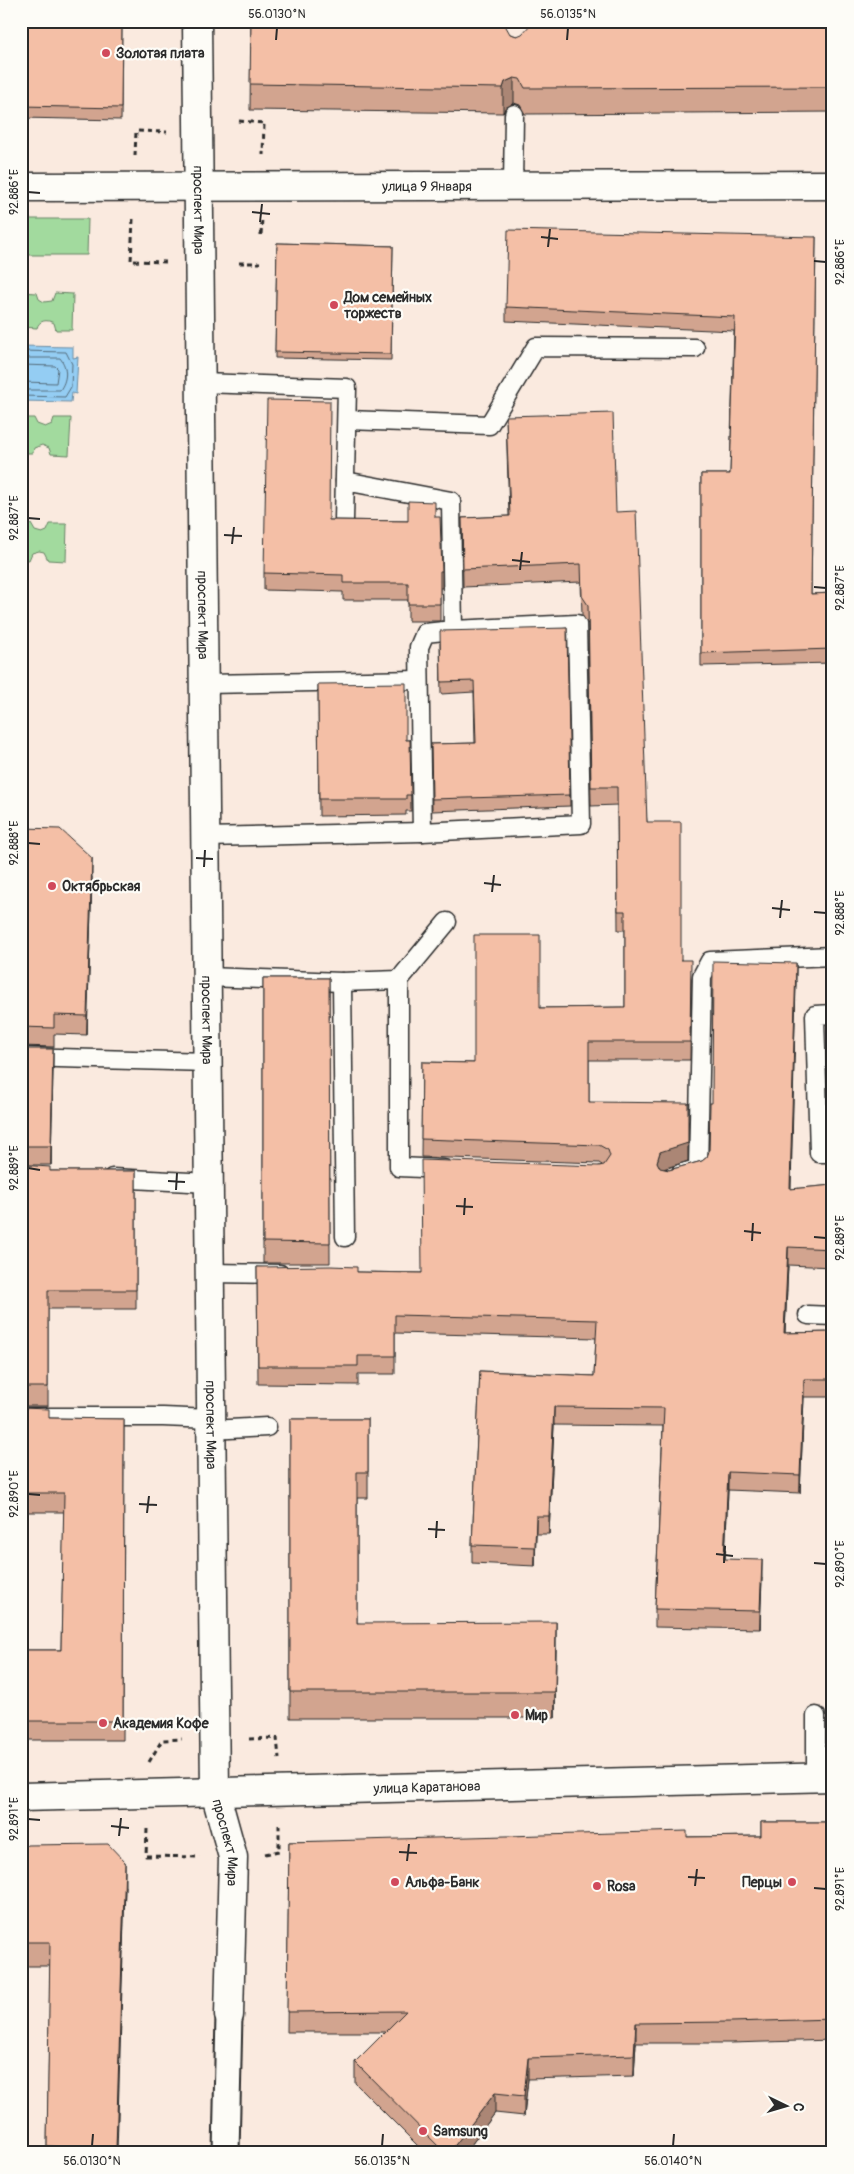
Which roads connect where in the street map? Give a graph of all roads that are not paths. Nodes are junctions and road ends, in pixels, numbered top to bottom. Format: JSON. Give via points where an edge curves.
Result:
{"nodes":[{"id":1,"x":197,"y":21,"type":"edge"},
{"id":2,"x":514,"y":114,"type":"edge"},
{"id":3,"x":833,"y":185,"type":"edge"},
{"id":4,"x":513,"y":186,"type":"junction"},
{"id":5,"x":21,"y":187,"type":"edge"},
{"id":6,"x":200,"y":187,"type":"junction"},
{"id":7,"x":695,"y":348,"type":"dead end"},
{"id":8,"x":202,"y":383,"type":"junction"},
{"id":9,"x":347,"y":420,"type":"junction"},
{"id":10,"x":345,"y":481,"type":"junction"},
{"id":11,"x":344,"y":520,"type":"edge"},
{"id":12,"x":453,"y":630,"type":"junction"},
{"id":13,"x":419,"y":680,"type":"junction"},
{"id":14,"x":205,"y":684,"type":"junction"},
{"id":15,"x":422,"y":832,"type":"junction"},
{"id":16,"x":206,"y":837,"type":"junction"},
{"id":17,"x":447,"y":922,"type":"dead end"},
{"id":18,"x":833,"y":956,"type":"edge"},
{"id":19,"x":207,"y":977,"type":"junction"},
{"id":20,"x":399,"y":980,"type":"junction"},
{"id":21,"x":342,"y":982,"type":"junction"},
{"id":22,"x":833,"y":1014,"type":"edge"},
{"id":23,"x":21,"y":1057,"type":"edge"},
{"id":24,"x":208,"y":1062,"type":"junction"},
{"id":25,"x":833,"y":1153,"type":"edge"},
{"id":26,"x":460,"y":1170,"type":"edge"},
{"id":27,"x":97,"y":1177,"type":"edge"},
{"id":28,"x":667,"y":1178,"type":"edge"},
{"id":29,"x":209,"y":1183,"type":"junction"},
{"id":30,"x":344,"y":1238,"type":"dead end"},
{"id":31,"x":210,"y":1273,"type":"junction"},
{"id":32,"x":292,"y":1274,"type":"edge"},
{"id":33,"x":808,"y":1315,"type":"dead end"},
{"id":34,"x":833,"y":1316,"type":"edge"},
{"id":35,"x":21,"y":1417,"type":"edge"},
{"id":36,"x":211,"y":1425,"type":"junction"},
{"id":37,"x":267,"y":1426,"type":"dead end"},
{"id":38,"x":816,"y":1716,"type":"dead end"},
{"id":39,"x":824,"y":1777,"type":"edge"},
{"id":40,"x":215,"y":1792,"type":"junction"},
{"id":41,"x":21,"y":1797,"type":"edge"},
{"id":42,"x":229,"y":2015,"type":"joint"},
{"id":43,"x":226,"y":2153,"type":"edge"}],
"edges":[{"from":1,"to":6,"type":"street","name":"проспект Мира"},
{"from":2,"to":4,"type":"lane"},
{"from":3,"to":4,"type":"street","name":"улица 9 Января"},
{"from":4,"to":6,"type":"street","name":"улица 9 Января"},
{"from":5,"to":6,"type":"street","name":"улица 9 Января"},
{"from":6,"to":8,"type":"street","name":"проспект Мира"},
{"from":7,"to":9,"type":"lane","via":[[536,348],[489,425]]},
{"from":8,"to":9,"type":"lane","via":[[347,388]]},
{"from":8,"to":14,"type":"street","name":"проспект Мира"},
{"from":9,"to":10,"type":"lane"},
{"from":10,"to":11,"type":"lane"},
{"from":10,"to":12,"type":"lane","via":[[451,501]]},
{"from":12,"to":13,"type":"lane","via":[[425,633],[419,647]]},
{"from":12,"to":15,"type":"lane","via":[[576,624],[581,824]]},
{"from":13,"to":14,"type":"lane"},
{"from":13,"to":15,"type":"lane"},
{"from":14,"to":16,"type":"street","name":"проспект Мира"},
{"from":15,"to":16,"type":"lane"},
{"from":16,"to":19,"type":"street","name":"проспект Мира"},
{"from":17,"to":20,"type":"lane"},
{"from":18,"to":28,"type":"lane","via":[[710,961],[702,976],[698,1168]]},
{"from":19,"to":21,"type":"lane"},
{"from":19,"to":24,"type":"street","name":"проспект Мира"},
{"from":20,"to":21,"type":"lane"},
{"from":20,"to":26,"type":"lane","via":[[399,1167]]},
{"from":21,"to":30,"type":"lane"},
{"from":22,"to":25,"type":"lane","via":[[815,1015],[819,1154]]},
{"from":23,"to":24,"type":"lane"},
{"from":24,"to":29,"type":"street","name":"проспект Мира"},
{"from":27,"to":29,"type":"lane"},
{"from":29,"to":31,"type":"street","name":"проспект Мира"},
{"from":31,"to":32,"type":"lane"},
{"from":31,"to":36,"type":"street","name":"проспект Мира"},
{"from":33,"to":34,"type":"lane"},
{"from":35,"to":36,"type":"lane","via":[[163,1417]]},
{"from":36,"to":37,"type":"lane"},
{"from":36,"to":40,"type":"street","name":"проспект Мира"},
{"from":38,"to":39,"type":"lane"},
{"from":39,"to":40,"type":"street","name":"улица Каратанова"},
{"from":40,"to":41,"type":"street","name":"улица Каратанова"},
{"from":40,"to":42,"type":"street","name":"проспект Мира","via":[[233,1857]]},
{"from":42,"to":43,"type":"street"}]}
